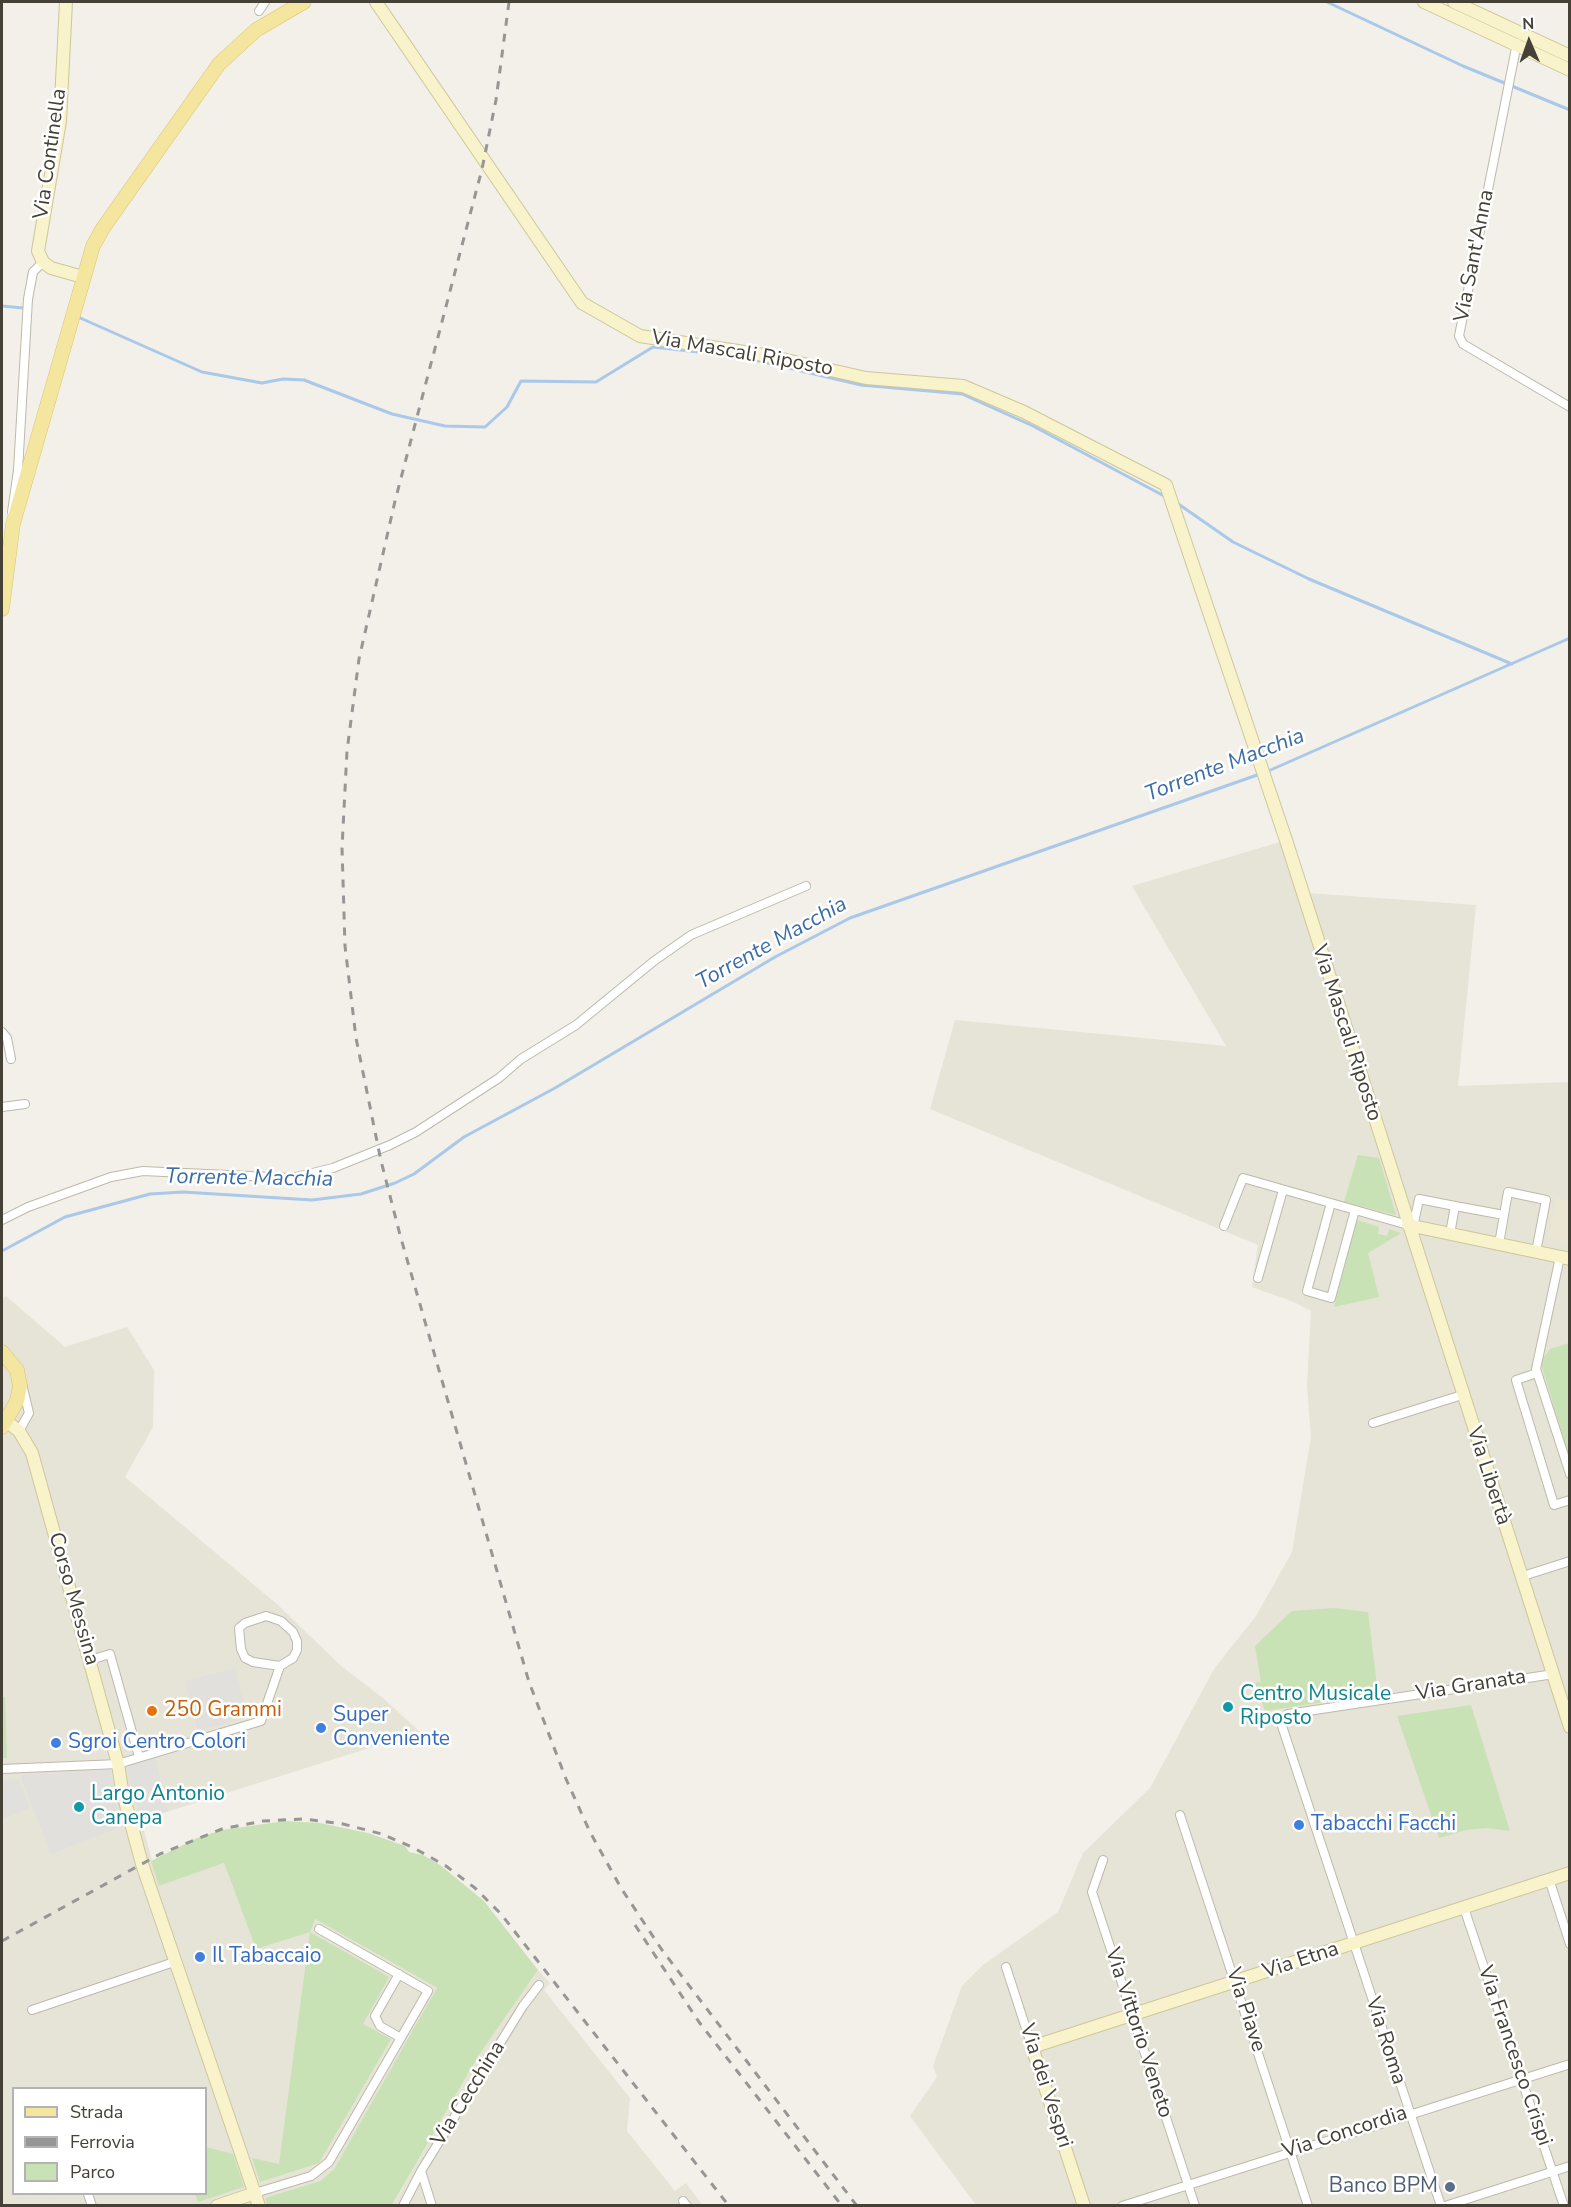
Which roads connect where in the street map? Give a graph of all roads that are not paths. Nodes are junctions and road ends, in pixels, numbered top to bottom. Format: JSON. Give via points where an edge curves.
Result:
{"nodes":[{"id":1,"x":66,"y":2,"type":"edge"},
{"id":2,"x":265,"y":2,"type":"edge"},
{"id":3,"x":304,"y":2,"type":"edge"},
{"id":4,"x":376,"y":2,"type":"edge"},
{"id":5,"x":1424,"y":2,"type":"edge"},
{"id":6,"x":1454,"y":2,"type":"edge"},
{"id":7,"x":259,"y":11,"type":"dead end"},
{"id":8,"x":1518,"y":33,"type":"junction"},
{"id":9,"x":1516,"y":46,"type":"junction"},
{"id":10,"x":1569,"y":56,"type":"edge"},
{"id":11,"x":1569,"y":70,"type":"edge"},
{"id":12,"x":43,"y":262,"type":"junction"},
{"id":13,"x":82,"y":277,"type":"junction"},
{"id":14,"x":1569,"y":407,"type":"edge"},
{"id":15,"x":13,"y":524,"type":"junction"},
{"id":16,"x":3,"y":573,"type":"edge"},
{"id":17,"x":2,"y":609,"type":"edge"},
{"id":18,"x":806,"y":886,"type":"dead end"},
{"id":19,"x":2,"y":1032,"type":"edge"},
{"id":20,"x":11,"y":1059,"type":"dead end"},
{"id":21,"x":25,"y":1104,"type":"dead end"},
{"id":22,"x":2,"y":1107,"type":"edge"},
{"id":23,"x":1283,"y":1190,"type":"junction"},
{"id":24,"x":1331,"y":1203,"type":"junction"},
{"id":25,"x":1455,"y":1206,"type":"junction"},
{"id":26,"x":1355,"y":1210,"type":"junction"},
{"id":27,"x":1504,"y":1215,"type":"junction"},
{"id":28,"x":2,"y":1220,"type":"edge"},
{"id":29,"x":1224,"y":1226,"type":"dead end"},
{"id":30,"x":1410,"y":1226,"type":"junction"},
{"id":31,"x":1450,"y":1234,"type":"junction"},
{"id":32,"x":1499,"y":1244,"type":"junction"},
{"id":33,"x":1536,"y":1252,"type":"junction"},
{"id":34,"x":1564,"y":1258,"type":"edge"},
{"id":35,"x":1258,"y":1278,"type":"dead end"},
{"id":36,"x":2,"y":1352,"type":"edge"},
{"id":37,"x":1537,"y":1373,"type":"junction"},
{"id":38,"x":20,"y":1379,"type":"junction"},
{"id":39,"x":1462,"y":1395,"type":"junction"},
{"id":40,"x":1373,"y":1423,"type":"dead end"},
{"id":41,"x":4,"y":1424,"type":"edge"},
{"id":42,"x":19,"y":1431,"type":"junction"},
{"id":43,"x":1569,"y":1474,"type":"edge"},
{"id":44,"x":1569,"y":1500,"type":"edge"},
{"id":45,"x":1569,"y":1561,"type":"edge"},
{"id":46,"x":1520,"y":1576,"type":"junction"},
{"id":47,"x":90,"y":1660,"type":"junction"},
{"id":48,"x":280,"y":1666,"type":"junction"},
{"id":49,"x":1554,"y":1674,"type":"junction"},
{"id":50,"x":1283,"y":1718,"type":"joint"},
{"id":51,"x":1569,"y":1727,"type":"edge"},
{"id":52,"x":138,"y":1757,"type":"junction"},
{"id":53,"x":118,"y":1767,"type":"junction"},
{"id":54,"x":2,"y":1769,"type":"edge"},
{"id":55,"x":1180,"y":1815,"type":"dead end"},
{"id":56,"x":1103,"y":1860,"type":"dead end"},
{"id":57,"x":1569,"y":1873,"type":"edge"},
{"id":58,"x":1549,"y":1879,"type":"junction"},
{"id":59,"x":1464,"y":1908,"type":"junction"},
{"id":60,"x":319,"y":1929,"type":"dead end"},
{"id":61,"x":1353,"y":1944,"type":"junction"},
{"id":62,"x":1569,"y":1944,"type":"edge"},
{"id":63,"x":177,"y":1961,"type":"junction"},
{"id":64,"x":1006,"y":1967,"type":"dead end"},
{"id":65,"x":399,"y":1974,"type":"junction"},
{"id":66,"x":1236,"y":1981,"type":"junction"},
{"id":67,"x":539,"y":1985,"type":"dead end"},
{"id":68,"x":32,"y":2010,"type":"dead end"},
{"id":69,"x":1132,"y":2013,"type":"junction"},
{"id":70,"x":401,"y":2038,"type":"junction"},
{"id":71,"x":1032,"y":2047,"type":"junction"},
{"id":72,"x":1569,"y":2064,"type":"edge"},
{"id":73,"x":1520,"y":2078,"type":"junction"},
{"id":74,"x":1409,"y":2113,"type":"junction"},
{"id":75,"x":1290,"y":2151,"type":"junction"},
{"id":76,"x":1569,"y":2166,"type":"edge"},
{"id":77,"x":421,"y":2170,"type":"junction"},
{"id":78,"x":1553,"y":2171,"type":"junction"},
{"id":79,"x":1188,"y":2184,"type":"junction"},
{"id":80,"x":255,"y":2193,"type":"junction"},
{"id":81,"x":217,"y":2205,"type":"edge"},
{"id":82,"x":259,"y":2205,"type":"edge"},
{"id":83,"x":403,"y":2205,"type":"edge"},
{"id":84,"x":432,"y":2205,"type":"edge"},
{"id":85,"x":1084,"y":2205,"type":"edge"},
{"id":86,"x":1122,"y":2205,"type":"edge"},
{"id":87,"x":1195,"y":2205,"type":"edge"},
{"id":88,"x":1308,"y":2205,"type":"edge"},
{"id":89,"x":1443,"y":2205,"type":"edge"},
{"id":90,"x":1564,"y":2205,"type":"edge"}],
"edges":[{"from":1,"to":12,"type":"street","name":"Via Continella","via":[[61,107],[38,246]]},
{"from":2,"to":7,"type":"street"},
{"from":3,"to":13,"type":"main road","via":[[256,30],[219,64],[103,228]]},
{"from":4,"to":30,"type":"street","name":"Via Mascali Riposto","via":[[582,303],[640,336],[764,355],[866,378],[963,386],[1167,485]]},
{"from":5,"to":9,"type":"street"},
{"from":6,"to":8,"type":"street"},
{"from":8,"to":9,"type":"street","name":"Via Sant'Anna"},
{"from":8,"to":10,"type":"street"},
{"from":9,"to":11,"type":"street"},
{"from":9,"to":14,"type":"street","name":"Via Sant'Anna","via":[[1459,336],[1463,344]]},
{"from":12,"to":13,"type":"street","via":[[60,272]]},
{"from":12,"to":15,"type":"street","via":[[33,272],[28,299]]},
{"from":13,"to":15,"type":"main road"},
{"from":15,"to":16,"type":"main road"},
{"from":16,"to":17,"type":"main road"},
{"from":18,"to":28,"type":"street","via":[[691,935],[576,1025],[416,1132],[390,1145],[333,1168],[292,1178],[143,1171],[111,1177]]},
{"from":19,"to":20,"type":"street"},
{"from":21,"to":22,"type":"street"},
{"from":23,"to":24,"type":"street"},
{"from":23,"to":29,"type":"street","via":[[1243,1178]]},
{"from":23,"to":35,"type":"street"},
{"from":24,"to":26,"type":"street"},
{"from":24,"to":26,"type":"street","via":[[1307,1291],[1331,1299]]},
{"from":25,"to":27,"type":"street"},
{"from":25,"to":30,"type":"street","via":[[1419,1199]]},
{"from":25,"to":31,"type":"street"},
{"from":26,"to":30,"type":"street"},
{"from":27,"to":32,"type":"street"},
{"from":27,"to":33,"type":"street","via":[[1508,1192],[1546,1200]]},
{"from":30,"to":31,"type":"street"},
{"from":30,"to":39,"type":"street","name":"Via Libertà"},
{"from":31,"to":32,"type":"street"},
{"from":32,"to":33,"type":"street"},
{"from":33,"to":34,"type":"street"},
{"from":34,"to":37,"type":"street"},
{"from":36,"to":38,"type":"main road"},
{"from":37,"to":43,"type":"street"},
{"from":37,"to":44,"type":"street","via":[[1516,1380],[1554,1505]]},
{"from":38,"to":41,"type":"main road","via":[[17,1401]]},
{"from":38,"to":42,"type":"street","via":[[29,1413]]},
{"from":39,"to":40,"type":"street"},
{"from":39,"to":46,"type":"street","name":"Via Libertà"},
{"from":41,"to":42,"type":"street"},
{"from":42,"to":47,"type":"street","name":"Corso Messina","via":[[32,1453]]},
{"from":45,"to":46,"type":"street"},
{"from":46,"to":49,"type":"street","name":"Via Libertà"},
{"from":47,"to":52,"type":"street","via":[[110,1654]]},
{"from":47,"to":53,"type":"street","name":"Corso Messina"},
{"from":48,"to":48,"type":"street","via":[[293,1658],[297,1650],[293,1632],[281,1621],[266,1616],[239,1628],[245,1658]]},
{"from":48,"to":52,"type":"street","via":[[261,1721]]},
{"from":49,"to":50,"type":"street","name":"Via Granata","via":[[1288,1714]]},
{"from":49,"to":51,"type":"street","name":"Via Libertà"},
{"from":50,"to":61,"type":"street","name":"Via Roma","via":[[1281,1723]]},
{"from":52,"to":53,"type":"street"},
{"from":53,"to":54,"type":"street"},
{"from":53,"to":63,"type":"street","name":"Corso Messina","via":[[141,1864]]},
{"from":55,"to":66,"type":"street","name":"Via Piave"},
{"from":56,"to":69,"type":"street","name":"Via Vittorio Veneto","via":[[1092,1892]]},
{"from":57,"to":58,"type":"street","name":"Via Etna"},
{"from":58,"to":59,"type":"street","name":"Via Etna"},
{"from":58,"to":62,"type":"street"},
{"from":59,"to":61,"type":"street","name":"Via Etna"},
{"from":59,"to":73,"type":"street","name":"Via Francesco Crispi"},
{"from":60,"to":65,"type":"street"},
{"from":61,"to":66,"type":"street","name":"Via Etna"},
{"from":61,"to":74,"type":"street","name":"Via Roma"},
{"from":63,"to":68,"type":"street"},
{"from":63,"to":80,"type":"street","name":"Corso Messina"},
{"from":64,"to":71,"type":"street","name":"Via dei Vespri"},
{"from":65,"to":70,"type":"street","via":[[375,2016],[380,2026]]},
{"from":65,"to":70,"type":"street","via":[[428,1991]]},
{"from":66,"to":69,"type":"street","name":"Via Etna"},
{"from":66,"to":75,"type":"street","name":"Via Piave"},
{"from":67,"to":77,"type":"street","name":"Via Cecchina"},
{"from":69,"to":71,"type":"street","name":"Via Etna"},
{"from":69,"to":79,"type":"street","name":"Via Vittorio Veneto"},
{"from":70,"to":80,"type":"street","via":[[329,2162],[311,2176]]},
{"from":71,"to":85,"type":"street","name":"Via dei Vespri"},
{"from":72,"to":73,"type":"street","name":"Via Concordia"},
{"from":73,"to":74,"type":"street","name":"Via Concordia"},
{"from":73,"to":78,"type":"street","name":"Via Francesco Crispi"},
{"from":74,"to":75,"type":"street","name":"Via Concordia"},
{"from":74,"to":89,"type":"street","name":"Via Roma"},
{"from":75,"to":79,"type":"street","name":"Via Concordia"},
{"from":75,"to":88,"type":"street","name":"Via Piave"},
{"from":76,"to":78,"type":"street"},
{"from":77,"to":83,"type":"street","name":"Via Cecchina"},
{"from":77,"to":84,"type":"street"},
{"from":78,"to":89,"type":"street"},
{"from":78,"to":90,"type":"street","name":"Via Francesco Crispi"},
{"from":79,"to":86,"type":"street","name":"Via Concordia"},
{"from":79,"to":87,"type":"street","name":"Via Vittorio Veneto"},
{"from":80,"to":81,"type":"street"},
{"from":80,"to":82,"type":"street","name":"Corso Messina"}]}
